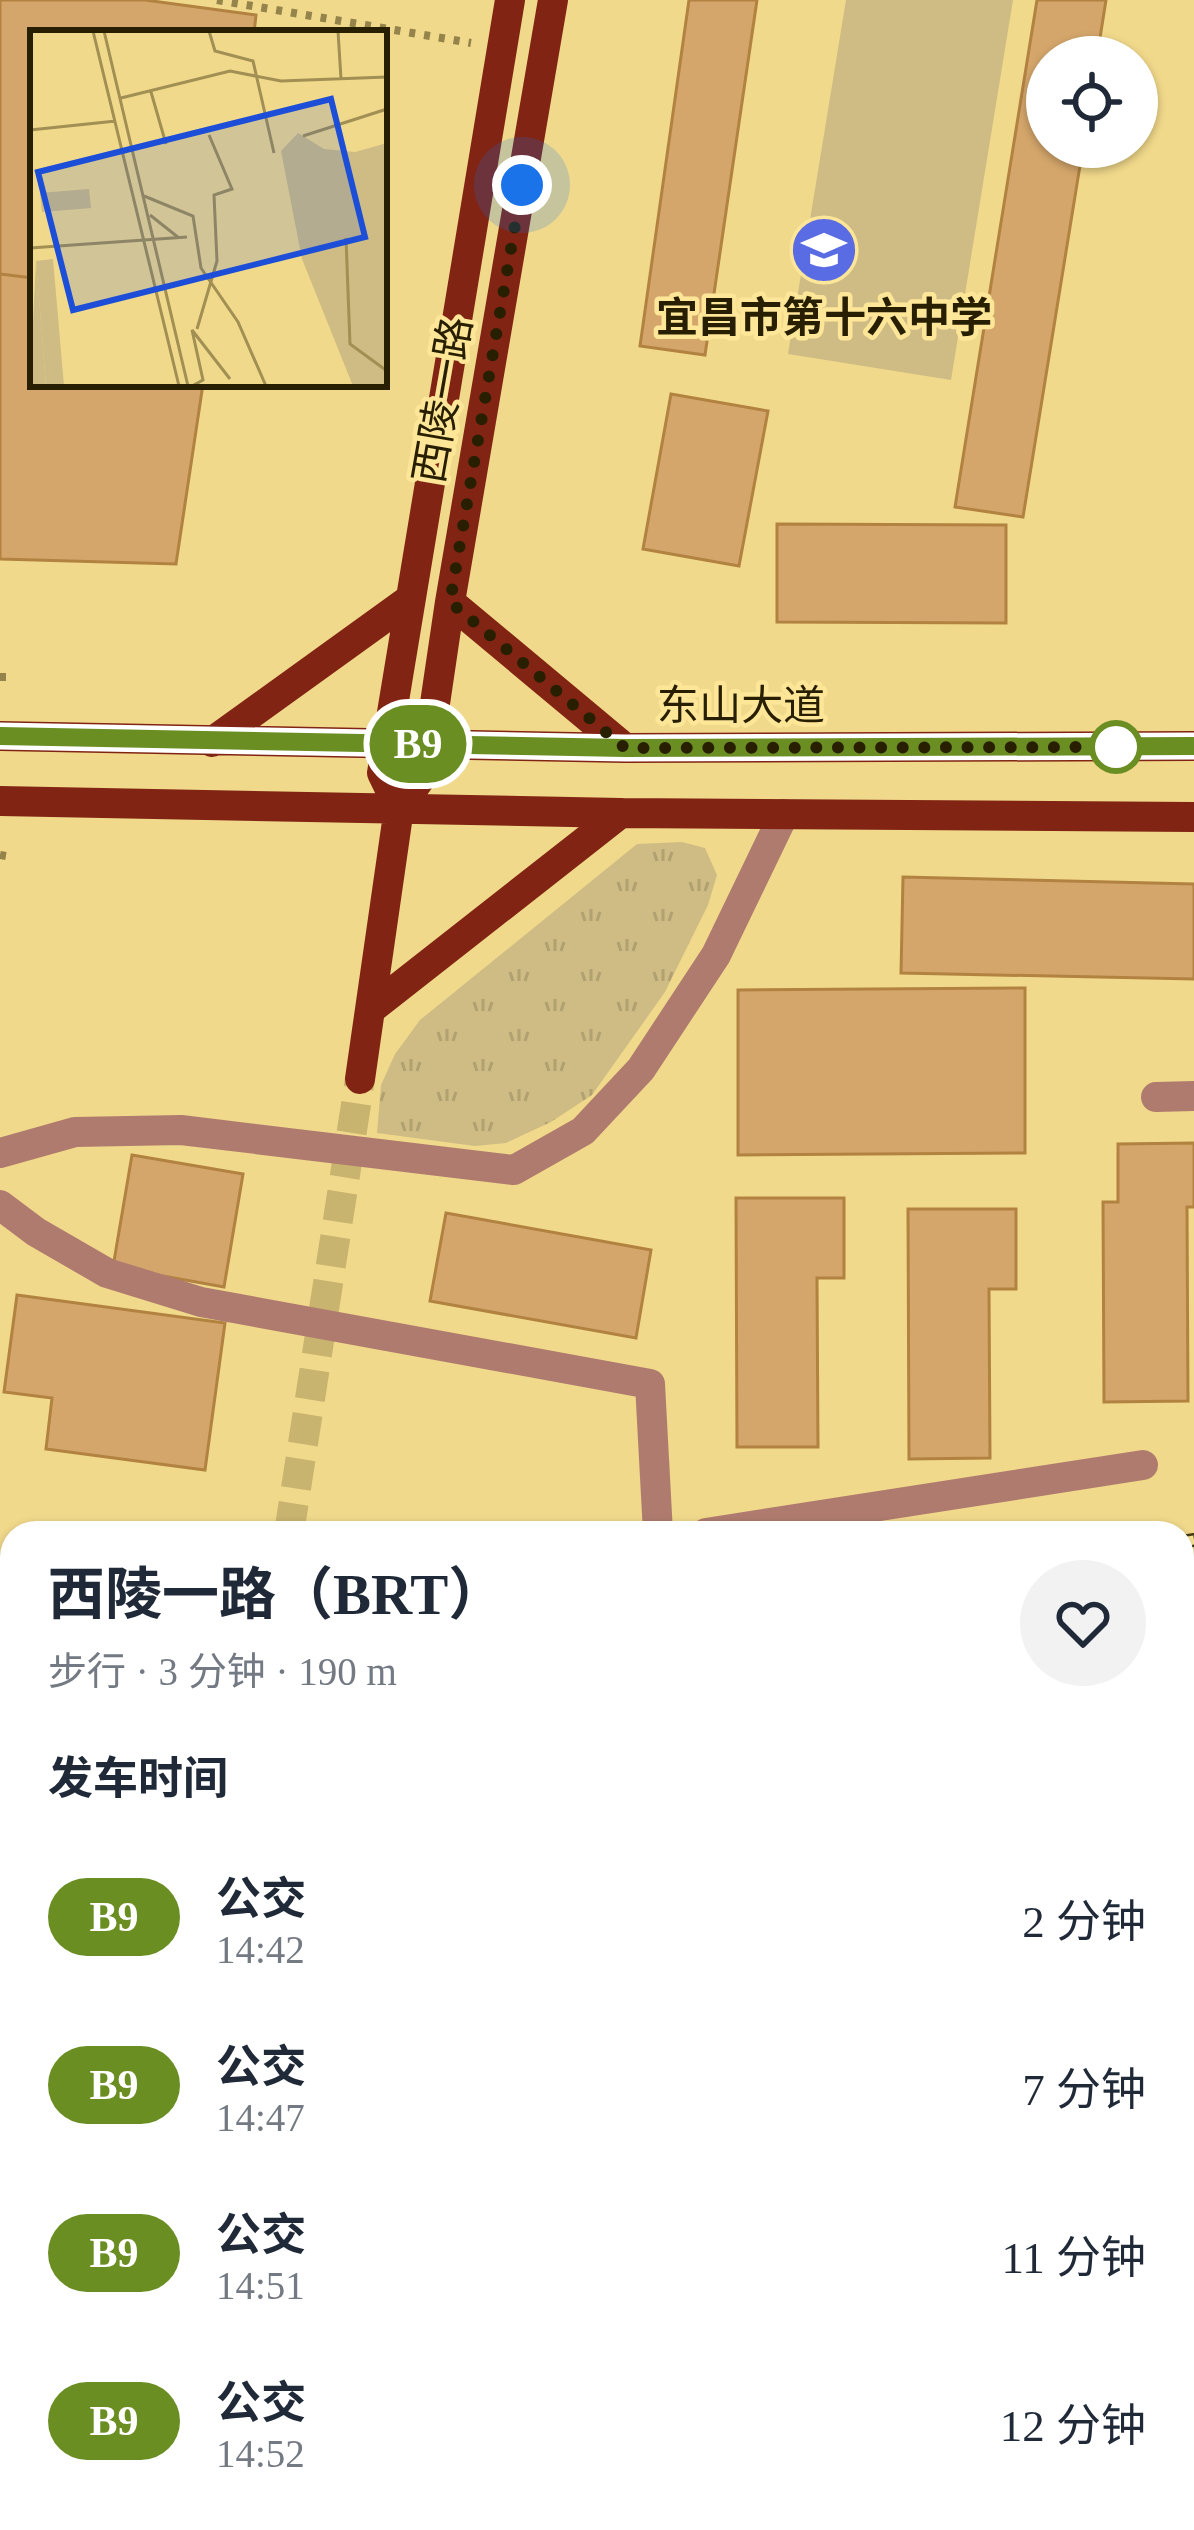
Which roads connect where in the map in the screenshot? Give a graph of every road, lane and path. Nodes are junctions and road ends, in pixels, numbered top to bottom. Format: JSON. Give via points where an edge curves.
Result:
{"nodes":[{"id":1,"x":218,"y":0,"type":"edge"},
{"id":2,"x":510,"y":0,"type":"edge"},
{"id":3,"x":554,"y":0,"type":"edge"},
{"id":4,"x":502,"y":48,"type":"junction"},
{"id":5,"x":409,"y":601,"type":"junction"},
{"id":6,"x":450,"y":602,"type":"junction"},
{"id":7,"x":0,"y":736,"type":"edge"},
{"id":8,"x":212,"y":742,"type":"junction"},
{"id":9,"x":387,"y":744,"type":"junction"},
{"id":10,"x":429,"y":744,"type":"junction"},
{"id":11,"x":1194,"y":746,"type":"edge"},
{"id":12,"x":625,"y":748,"type":"junction"},
{"id":13,"x":0,"y":801,"type":"edge"},
{"id":14,"x":399,"y":808,"type":"junction"},
{"id":15,"x":620,"y":813,"type":"junction"},
{"id":16,"x":784,"y":814,"type":"junction"},
{"id":17,"x":1194,"y":817,"type":"edge"},
{"id":18,"x":371,"y":1009,"type":"junction"},
{"id":19,"x":360,"y":1079,"type":"tunnel mouth"},
{"id":20,"x":1194,"y":1096,"type":"edge"},
{"id":21,"x":1156,"y":1097,"type":"dead end"},
{"id":22,"x":0,"y":1153,"type":"edge"},
{"id":23,"x":0,"y":1205,"type":"edge"},
{"id":24,"x":1143,"y":1465,"type":"dead end"},
{"id":25,"x":657,"y":1521,"type":"edge"},
{"id":26,"x":783,"y":1521,"type":"edge"}],
"edges":[{"from":1,"to":4,"type":"path"},
{"from":2,"to":4,"type":"main road","name":"西陵一路"},
{"from":3,"to":6,"type":"main road","name":"西陵一路"},
{"from":4,"to":5,"type":"main road","name":"西陵一路"},
{"from":5,"to":8,"type":"main road"},
{"from":5,"to":9,"type":"main road","name":"西陵一路"},
{"from":6,"to":10,"type":"main road","name":"西陵一路"},
{"from":6,"to":12,"type":"main road"},
{"from":7,"to":8,"type":"main road","name":"东山大道"},
{"from":8,"to":9,"type":"main road","name":"东山大道"},
{"from":9,"to":10,"type":"main road","name":"东山大道"},
{"from":9,"to":14,"type":"main road","name":"西陵一路","via":[[382,773]]},
{"from":10,"to":12,"type":"main road","name":"东山大道"},
{"from":10,"to":14,"type":"main road","name":"西陵一路","via":[[423,775]]},
{"from":11,"to":12,"type":"main road","name":"东山大道"},
{"from":13,"to":14,"type":"main road"},
{"from":14,"to":15,"type":"main road"},
{"from":14,"to":18,"type":"main road","name":"西陵一路"},
{"from":15,"to":16,"type":"main road"},
{"from":15,"to":18,"type":"main road"},
{"from":16,"to":17,"type":"main road"},
{"from":16,"to":22,"type":"street","via":[[716,955],[641,1069],[583,1131],[514,1170],[181,1130],[75,1132]]},
{"from":18,"to":19,"type":"main road","name":"西陵一路"},
{"from":20,"to":21,"type":"street"},
{"from":23,"to":25,"type":"street","via":[[106,1274],[201,1302],[650,1384]]},
{"from":24,"to":26,"type":"street"}]}
